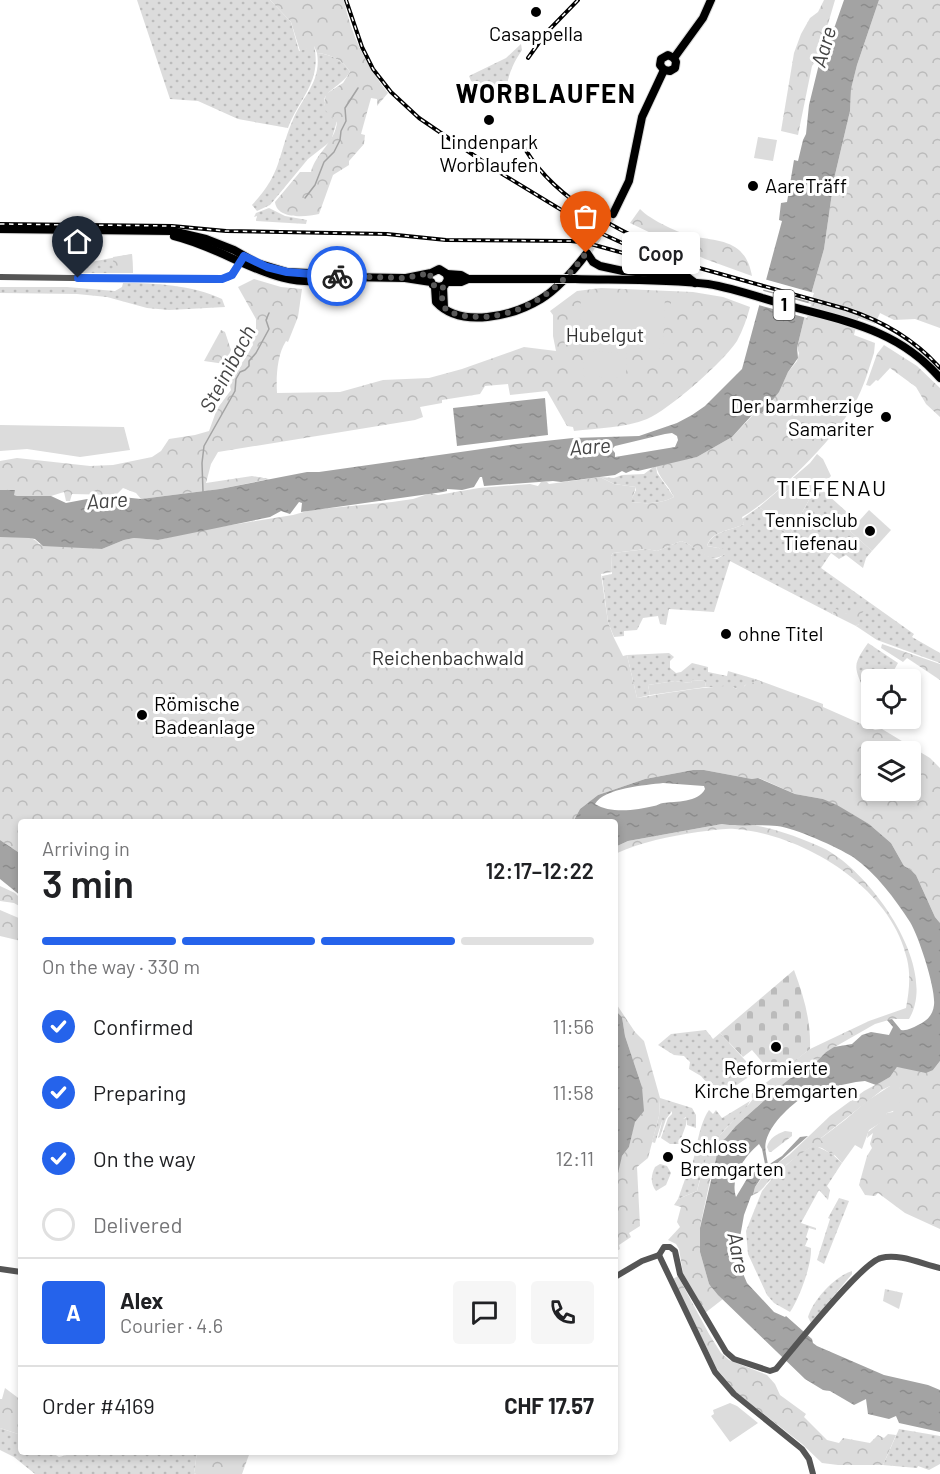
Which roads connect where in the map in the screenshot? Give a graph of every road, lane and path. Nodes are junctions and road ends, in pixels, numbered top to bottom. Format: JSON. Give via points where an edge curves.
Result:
{"nodes":[{"id":1,"x":711,"y":0,"type":"edge"},
{"id":2,"x":674,"y":58,"type":"junction"},
{"id":3,"x":664,"y":70,"type":"junction"},
{"id":4,"x":614,"y":214,"type":"tunnel mouth"},
{"id":5,"x":0,"y":229,"type":"edge"},
{"id":6,"x":242,"y":260,"type":"junction"},
{"id":7,"x":0,"y":277,"type":"edge"},
{"id":8,"x":439,"y":281,"type":"junction"},
{"id":9,"x":695,"y":283,"type":"junction"},
{"id":10,"x":940,"y":378,"type":"edge"},
{"id":11,"x":658,"y":1255,"type":"junction"},
{"id":12,"x":940,"y":1268,"type":"edge"},
{"id":13,"x":0,"y":1269,"type":"edge"},
{"id":14,"x":18,"y":1272,"type":"edge"},
{"id":15,"x":618,"y":1275,"type":"edge"},
{"id":16,"x":813,"y":1474,"type":"edge"}],
"edges":[{"from":1,"to":2,"type":"main road"},
{"from":2,"to":3,"type":"main road","via":[[674,69]]},
{"from":2,"to":3,"type":"main road","via":[[668,55],[661,59]]},
{"from":3,"to":4,"type":"main road","via":[[642,117],[629,181]]},
{"from":5,"to":6,"type":"main road","number":"1","via":[[157,232]]},
{"from":6,"to":7,"type":"street","via":[[229,277],[218,280]]},
{"from":6,"to":8,"type":"main road","number":"1","via":[[265,274],[286,279]]},
{"from":8,"to":9,"type":"main road","number":"1","bridge":true,"via":[[461,275],[468,279]]},
{"from":8,"to":9,"type":"main road","via":[[444,308],[456,315],[477,317],[520,309],[541,299],[557,287],[586,253],[600,266],[686,276]]},
{"from":9,"to":10,"type":"main road","number":"1","via":[[718,286],[889,336],[919,356]]},
{"from":11,"to":12,"type":"street","via":[[664,1247],[674,1249],[681,1274],[729,1355],[768,1371],[775,1370],[876,1259],[894,1257]]},
{"from":11,"to":15,"type":"street"},
{"from":11,"to":16,"type":"street","via":[[715,1372],[734,1394],[802,1449]]},
{"from":13,"to":14,"type":"street"}]}
